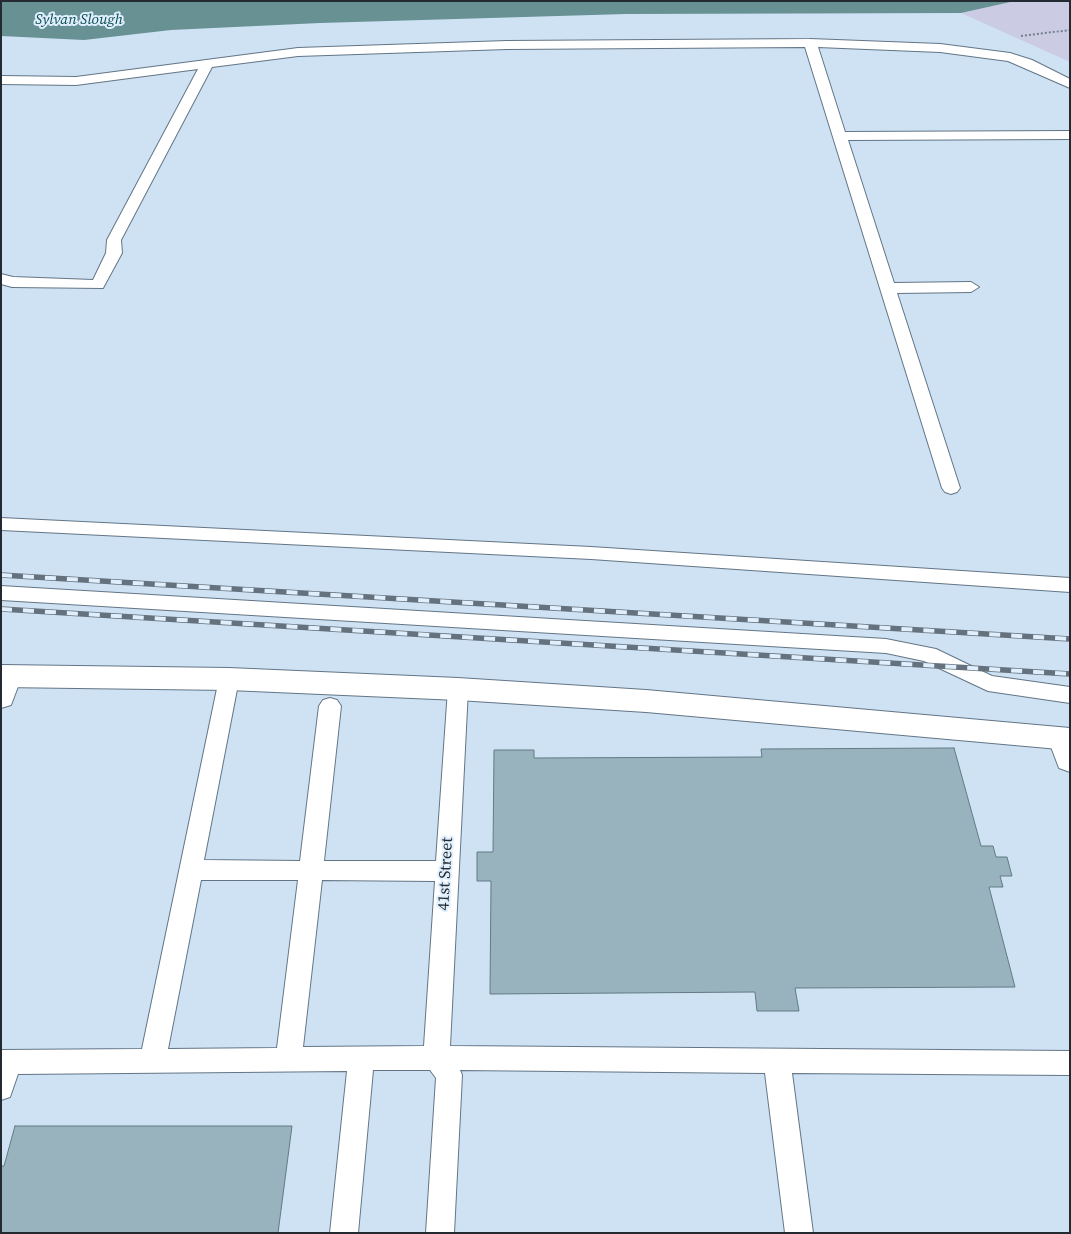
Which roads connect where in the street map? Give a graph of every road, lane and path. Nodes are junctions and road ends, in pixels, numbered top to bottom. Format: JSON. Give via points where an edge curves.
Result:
{"nodes":[{"id":1,"x":810,"y":43,"type":"junction"},
{"id":2,"x":207,"y":64,"type":"junction"},
{"id":3,"x":1,"y":80,"type":"edge"},
{"id":4,"x":1070,"y":84,"type":"edge"},
{"id":5,"x":1070,"y":135,"type":"edge"},
{"id":6,"x":840,"y":136,"type":"junction"},
{"id":7,"x":1,"y":279,"type":"edge"},
{"id":8,"x":971,"y":287,"type":"dead end"},
{"id":9,"x":888,"y":288,"type":"junction"},
{"id":10,"x":951,"y":488,"type":"dead end"},
{"id":11,"x":1,"y":524,"type":"edge"},
{"id":12,"x":1070,"y":585,"type":"edge"},
{"id":13,"x":1,"y":593,"type":"edge"},
{"id":14,"x":229,"y":678,"type":"junction"},
{"id":15,"x":4,"y":683,"type":"edge"},
{"id":16,"x":458,"y":689,"type":"junction"},
{"id":17,"x":1070,"y":694,"type":"edge"},
{"id":18,"x":330,"y":706,"type":"dead end"},
{"id":19,"x":1068,"y":746,"type":"edge"},
{"id":20,"x":191,"y":870,"type":"junction"},
{"id":21,"x":312,"y":871,"type":"junction"},
{"id":22,"x":446,"y":871,"type":"junction"},
{"id":23,"x":436,"y":1058,"type":"junction"},
{"id":24,"x":288,"y":1059,"type":"junction"},
{"id":25,"x":361,"y":1059,"type":"junction"},
{"id":26,"x":153,"y":1060,"type":"junction"},
{"id":27,"x":777,"y":1061,"type":"junction"},
{"id":28,"x":5,"y":1062,"type":"edge"},
{"id":29,"x":1070,"y":1063,"type":"edge"},
{"id":30,"x":1,"y":1088,"type":"edge"},
{"id":31,"x":344,"y":1233,"type":"edge"},
{"id":32,"x":440,"y":1233,"type":"edge"},
{"id":33,"x":799,"y":1233,"type":"edge"}],
"edges":[{"from":1,"to":2,"type":"lane","via":[[507,45],[343,50],[298,52]]},
{"from":1,"to":4,"type":"lane","via":[[931,48],[1010,56]]},
{"from":1,"to":6,"type":"lane"},
{"from":2,"to":3,"type":"lane","via":[[76,81]]},
{"from":2,"to":7,"type":"lane","via":[[114,240],[114,253],[98,285]]},
{"from":5,"to":6,"type":"lane"},
{"from":6,"to":9,"type":"lane"},
{"from":8,"to":9,"type":"lane"},
{"from":9,"to":10,"type":"lane"},
{"from":11,"to":12,"type":"lane","via":[[591,553]]},
{"from":13,"to":17,"type":"lane","via":[[886,646],[929,654],[988,682]]},
{"from":14,"to":15,"type":"street"},
{"from":14,"to":16,"type":"street"},
{"from":14,"to":20,"type":"lane"},
{"from":16,"to":19,"type":"street","via":[[655,702]]},
{"from":16,"to":22,"type":"lane","name":"41st Street"},
{"from":18,"to":21,"type":"lane"},
{"from":20,"to":21,"type":"lane"},
{"from":20,"to":26,"type":"lane"},
{"from":21,"to":22,"type":"lane"},
{"from":21,"to":24,"type":"lane"},
{"from":22,"to":23,"type":"lane","name":"41st Street"},
{"from":23,"to":25,"type":"lane"},
{"from":23,"to":27,"type":"lane"},
{"from":23,"to":32,"type":"lane","via":[[449,1075]]},
{"from":24,"to":25,"type":"lane"},
{"from":24,"to":26,"type":"lane"},
{"from":25,"to":31,"type":"lane"},
{"from":26,"to":28,"type":"lane"},
{"from":27,"to":29,"type":"lane"},
{"from":27,"to":33,"type":"lane"},
{"from":28,"to":30,"type":"lane"}]}
